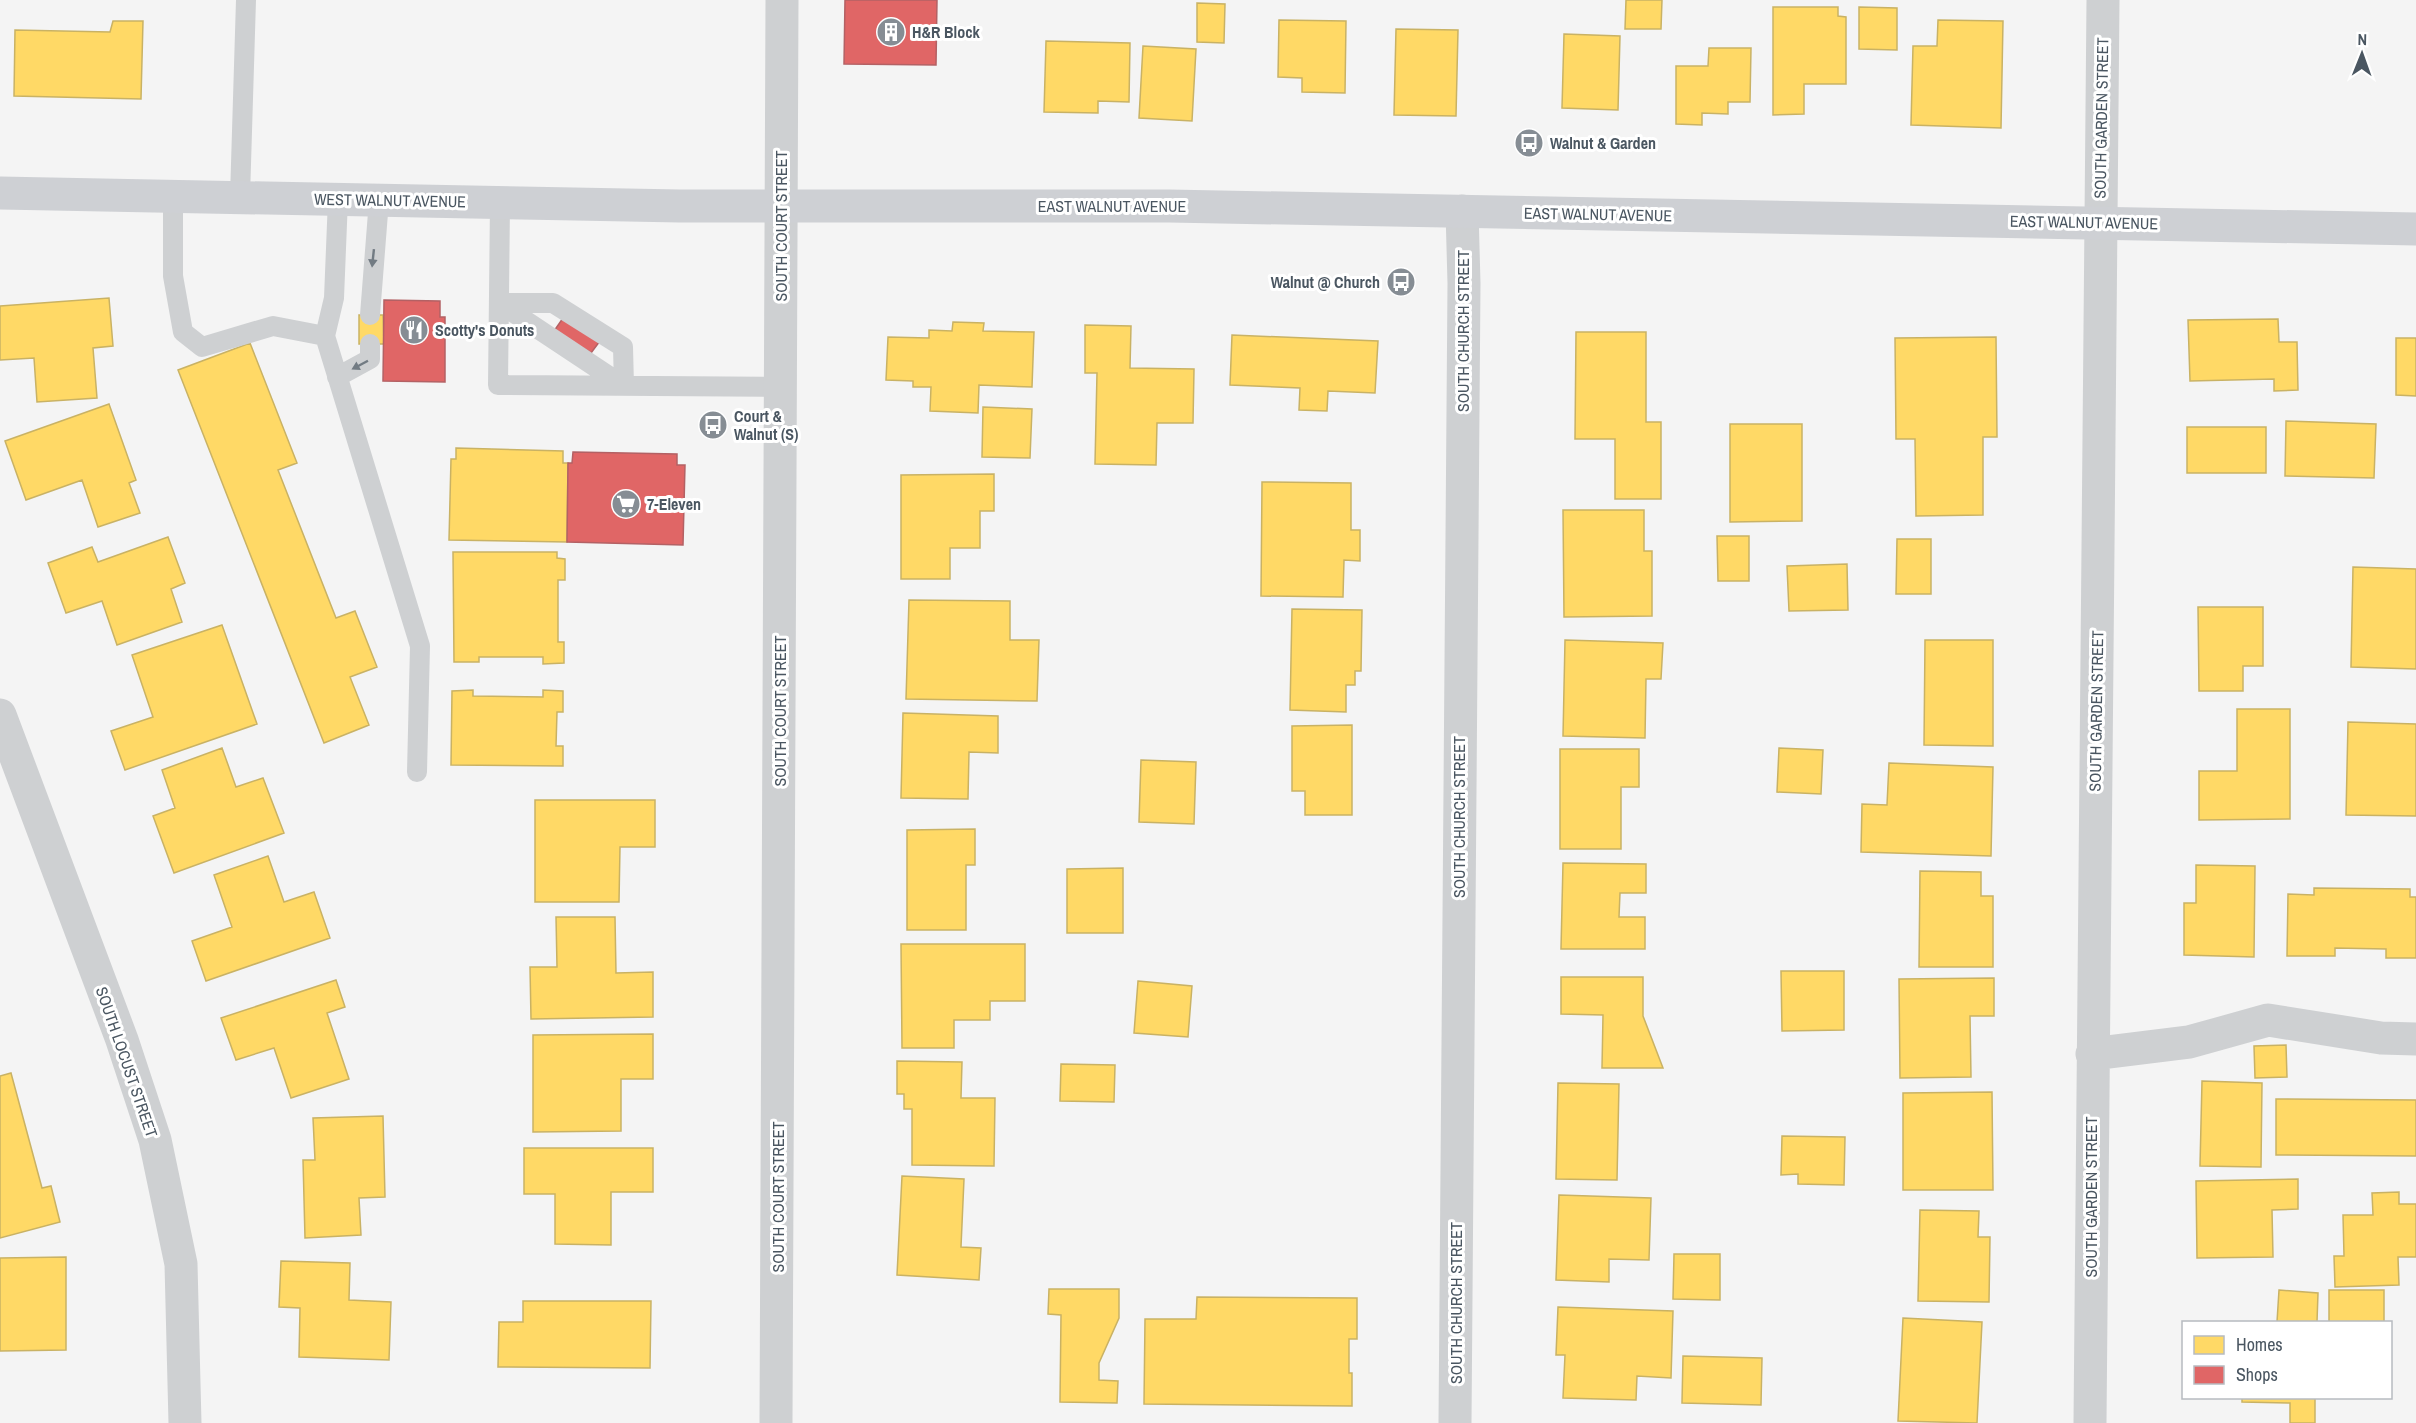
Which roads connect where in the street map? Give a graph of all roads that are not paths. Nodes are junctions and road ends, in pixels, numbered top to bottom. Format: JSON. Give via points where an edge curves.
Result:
{"nodes":[{"id":1,"x":246,"y":0,"type":"edge"},
{"id":2,"x":782,"y":0,"type":"edge"},
{"id":3,"x":2103,"y":0,"type":"edge"},
{"id":4,"x":0,"y":193,"type":"edge"},
{"id":5,"x":173,"y":196,"type":"junction"},
{"id":6,"x":240,"y":197,"type":"junction"},
{"id":7,"x":338,"y":199,"type":"junction"},
{"id":8,"x":379,"y":200,"type":"junction"},
{"id":9,"x":500,"y":203,"type":"junction"},
{"id":10,"x":780,"y":206,"type":"junction"},
{"id":11,"x":1462,"y":211,"type":"junction"},
{"id":12,"x":2100,"y":222,"type":"junction"},
{"id":13,"x":2416,"y":229,"type":"edge"},
{"id":14,"x":500,"y":303,"type":"junction"},
{"id":15,"x":370,"y":315,"type":"dead end"},
{"id":16,"x":325,"y":336,"type":"junction"},
{"id":17,"x":370,"y":344,"type":"dead end"},
{"id":18,"x":337,"y":377,"type":"junction"},
{"id":19,"x":624,"y":386,"type":"junction"},
{"id":20,"x":782,"y":387,"type":"junction"},
{"id":21,"x":0,"y":716,"type":"edge"},
{"id":22,"x":417,"y":772,"type":"dead end"},
{"id":23,"x":2416,"y":1039,"type":"edge"},
{"id":24,"x":2092,"y":1054,"type":"junction"},
{"id":25,"x":185,"y":1423,"type":"edge"},
{"id":26,"x":776,"y":1423,"type":"edge"},
{"id":27,"x":1455,"y":1423,"type":"edge"},
{"id":28,"x":2090,"y":1423,"type":"edge"}],
"edges":[{"from":1,"to":6,"type":"lane"},
{"from":2,"to":10,"type":"street","name":"SOUTH COURT STREET"},
{"from":3,"to":12,"type":"street","name":"SOUTH GARDEN STREET"},
{"from":4,"to":5,"type":"main road","name":"WEST WALNUT AVENUE"},
{"from":5,"to":6,"type":"main road","name":"WEST WALNUT AVENUE"},
{"from":5,"to":16,"type":"lane","via":[[173,276],[183,332],[202,347],[273,326]]},
{"from":6,"to":7,"type":"main road","name":"WEST WALNUT AVENUE"},
{"from":7,"to":8,"type":"main road","name":"WEST WALNUT AVENUE"},
{"from":7,"to":16,"type":"lane","via":[[334,298]]},
{"from":8,"to":9,"type":"main road","name":"WEST WALNUT AVENUE"},
{"from":8,"to":15,"type":"lane","one_way":true},
{"from":9,"to":10,"type":"main road","name":"WEST WALNUT AVENUE"},
{"from":9,"to":14,"type":"lane"},
{"from":10,"to":11,"type":"main road","name":"EAST WALNUT AVENUE"},
{"from":10,"to":20,"type":"street","name":"SOUTH COURT STREET"},
{"from":11,"to":12,"type":"main road","name":"EAST WALNUT AVENUE"},
{"from":11,"to":27,"type":"street","name":"SOUTH CHURCH STREET"},
{"from":12,"to":13,"type":"main road","name":"EAST WALNUT AVENUE"},
{"from":12,"to":24,"type":"street","name":"SOUTH GARDEN STREET"},
{"from":14,"to":19,"type":"lane"},
{"from":14,"to":19,"type":"lane","via":[[553,303],[623,347]]},
{"from":14,"to":19,"type":"lane","via":[[498,385]]},
{"from":16,"to":18,"type":"lane"},
{"from":17,"to":18,"type":"lane","one_way":true,"via":[[370,359]]},
{"from":18,"to":22,"type":"lane","via":[[420,646]]},
{"from":19,"to":20,"type":"lane"},
{"from":20,"to":26,"type":"street","name":"SOUTH COURT STREET"},
{"from":21,"to":25,"type":"street","name":"SOUTH LOCUST STREET","via":[[122,1040],[155,1140],[181,1264]]},
{"from":23,"to":24,"type":"street","via":[[2381,1038],[2268,1020],[2189,1042]]},
{"from":24,"to":28,"type":"street","name":"SOUTH GARDEN STREET"}]}
